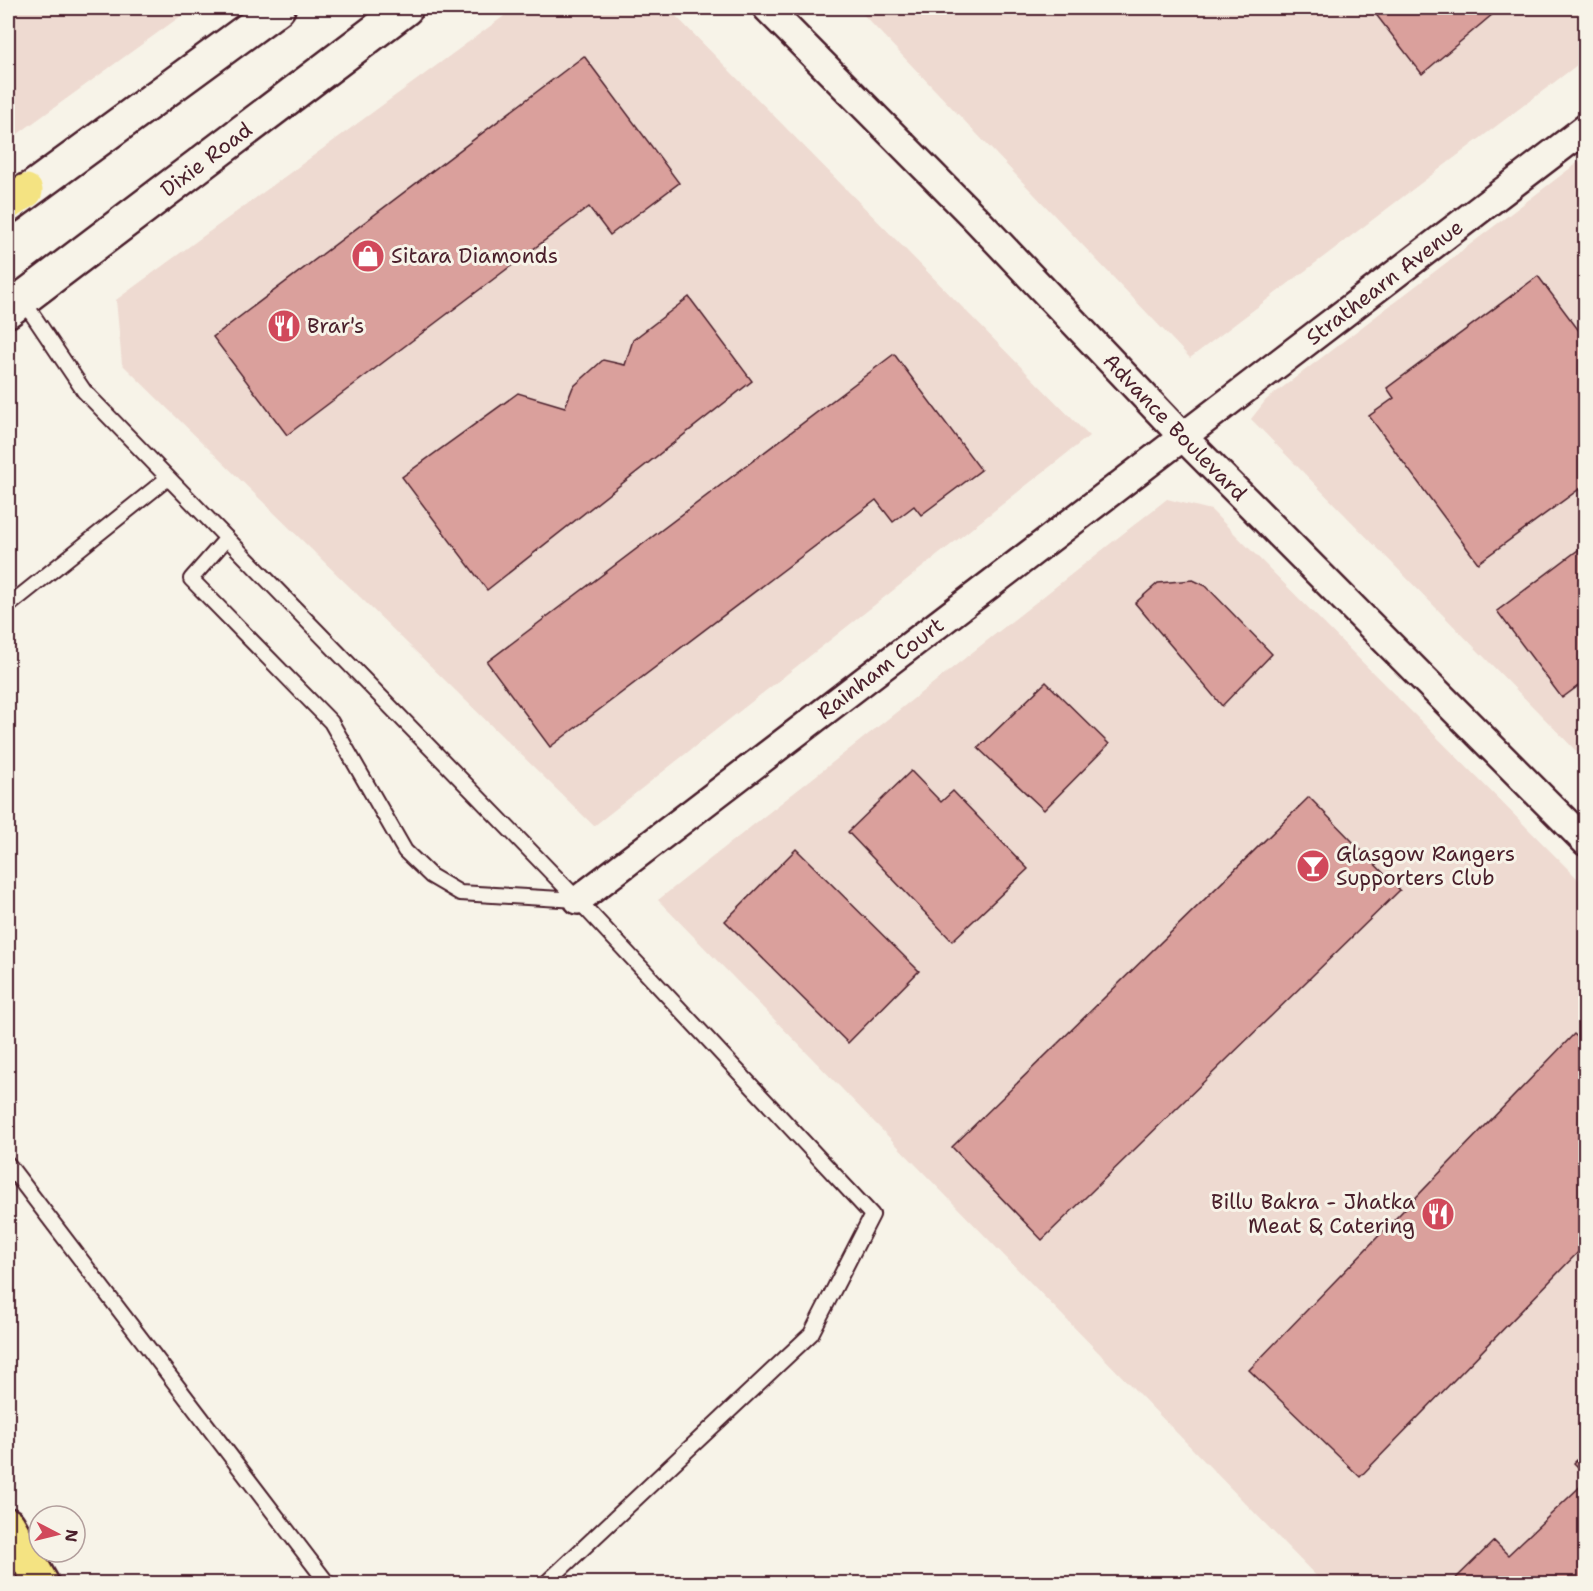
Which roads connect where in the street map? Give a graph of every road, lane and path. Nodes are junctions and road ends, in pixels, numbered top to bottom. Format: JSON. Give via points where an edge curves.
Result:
{"nodes":[{"id":1,"x":278,"y":8,"type":"edge"},
{"id":2,"x":406,"y":8,"type":"edge"},
{"id":3,"x":768,"y":8,"type":"edge"},
{"id":4,"x":1586,"y":128,"type":"edge"},
{"id":5,"x":14,"y":200,"type":"edge"},
{"id":6,"x":15,"y":304,"type":"edge"},
{"id":7,"x":1183,"y":437,"type":"junction"},
{"id":8,"x":168,"y":478,"type":"junction"},
{"id":9,"x":227,"y":537,"type":"junction"},
{"id":10,"x":8,"y":606,"type":"edge"},
{"id":11,"x":1586,"y":842,"type":"edge"},
{"id":12,"x":578,"y":900,"type":"junction"},
{"id":13,"x":8,"y":1164,"type":"edge"},
{"id":14,"x":8,"y":1524,"type":"edge"},
{"id":15,"x":42,"y":1584,"type":"edge"},
{"id":16,"x":328,"y":1584,"type":"edge"},
{"id":17,"x":545,"y":1584,"type":"edge"}],
"edges":[{"from":1,"to":5,"type":"main road"},
{"from":2,"to":6,"type":"main road","name":"Dixie Road"},
{"from":3,"to":7,"type":"street","name":"Advance Boulevard"},
{"from":4,"to":7,"type":"street","name":"Strathearn Avenue"},
{"from":6,"to":8,"type":"lane","via":[[84,391]]},
{"from":7,"to":11,"type":"street","name":"Advance Boulevard"},
{"from":7,"to":12,"type":"street","name":"Rainham Court"},
{"from":8,"to":9,"type":"lane"},
{"from":8,"to":10,"type":"lane"},
{"from":9,"to":12,"type":"lane"},
{"from":9,"to":12,"type":"lane","via":[[190,579],[331,722],[405,851],[431,876],[460,893]]},
{"from":12,"to":17,"type":"lane","via":[[872,1215],[811,1335]]},
{"from":13,"to":16,"type":"lane"},
{"from":14,"to":15,"type":"highway"}]}
